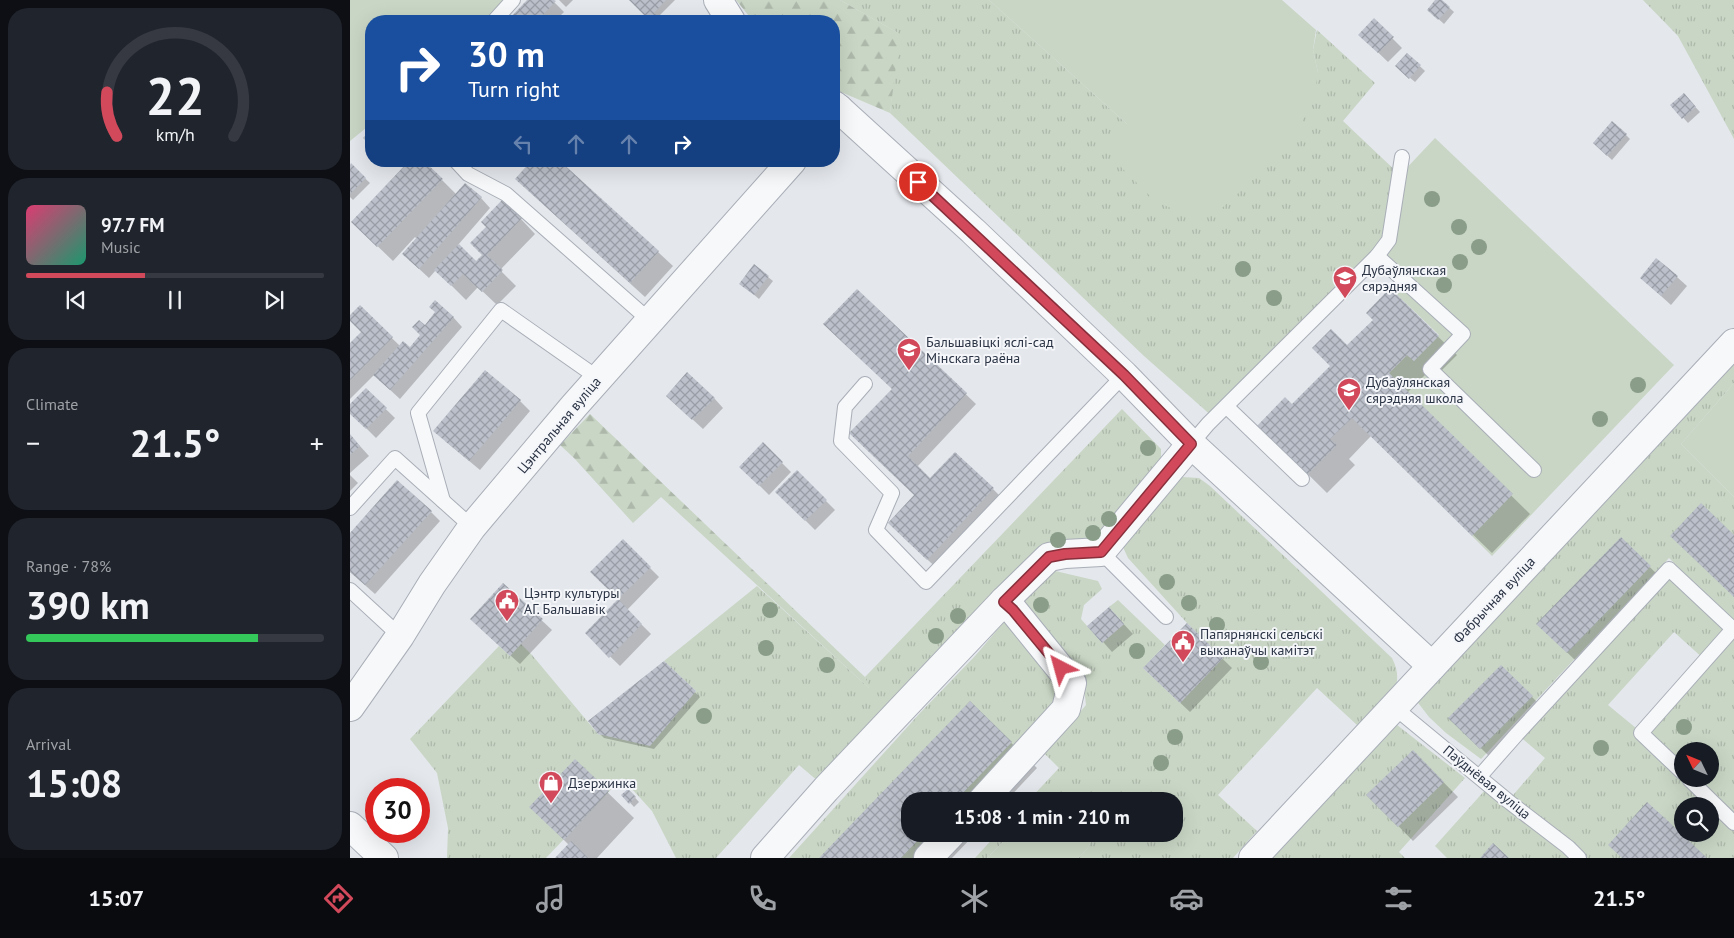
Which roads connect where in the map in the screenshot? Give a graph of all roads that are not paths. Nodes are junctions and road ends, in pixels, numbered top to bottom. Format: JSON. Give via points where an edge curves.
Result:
{"nodes":[{"id":1,"x":513,"y":0,"type":"edge"},
{"id":2,"x":718,"y":0,"type":"edge"},
{"id":3,"x":499,"y":15,"type":"edge"},
{"id":4,"x":727,"y":15,"type":"edge"},
{"id":5,"x":840,"y":113,"type":"edge"},
{"id":6,"x":1402,"y":157,"type":"dead end"},
{"id":7,"x":462,"y":167,"type":"edge"},
{"id":8,"x":787,"y":167,"type":"edge"},
{"id":9,"x":1377,"y":256,"type":"junction"},
{"id":10,"x":649,"y":320,"type":"junction"},
{"id":11,"x":1734,"y":342,"type":"edge"},
{"id":12,"x":1124,"y":375,"type":"junction"},
{"id":13,"x":598,"y":378,"type":"junction"},
{"id":14,"x":865,"y":384,"type":"dead end"},
{"id":15,"x":1227,"y":407,"type":"junction"},
{"id":16,"x":1191,"y":444,"type":"junction"},
{"id":17,"x":1534,"y":470,"type":"dead end"},
{"id":18,"x":1302,"y":479,"type":"dead end"},
{"id":19,"x":443,"y":501,"type":"junction"},
{"id":20,"x":350,"y":508,"type":"edge"},
{"id":21,"x":472,"y":527,"type":"junction"},
{"id":22,"x":1101,"y":552,"type":"junction"},
{"id":23,"x":350,"y":590,"type":"edge"},
{"id":24,"x":1004,"y":602,"type":"junction"},
{"id":25,"x":1166,"y":617,"type":"dead end"},
{"id":26,"x":1734,"y":629,"type":"edge"},
{"id":27,"x":400,"y":636,"type":"junction"},
{"id":28,"x":1432,"y":666,"type":"junction"},
{"id":29,"x":350,"y":707,"type":"edge"},
{"id":30,"x":1394,"y":707,"type":"junction"},
{"id":31,"x":1674,"y":764,"type":"edge"},
{"id":32,"x":1480,"y":776,"type":"junction"},
{"id":33,"x":1698,"y":788,"type":"edge"},
{"id":34,"x":990,"y":792,"type":"edge"},
{"id":35,"x":1734,"y":823,"type":"edge"},
{"id":36,"x":350,"y":826,"type":"edge"},
{"id":37,"x":943,"y":842,"type":"edge"},
{"id":38,"x":384,"y":858,"type":"edge"},
{"id":39,"x":765,"y":858,"type":"edge"},
{"id":40,"x":928,"y":858,"type":"edge"},
{"id":41,"x":1253,"y":858,"type":"edge"},
{"id":42,"x":1579,"y":858,"type":"edge"}],
"edges":[{"from":1,"to":3,"type":"lane"},
{"from":2,"to":4,"type":"street"},
{"from":5,"to":12,"type":"street","via":[[973,231]]},
{"from":6,"to":9,"type":"lane","via":[[1389,240]]},
{"from":7,"to":10,"type":"lane","via":[[468,174],[506,194]]},
{"from":8,"to":10,"type":"street","name":"Цэнтральная вуліца"},
{"from":9,"to":15,"type":"lane"},
{"from":9,"to":17,"type":"lane","via":[[1463,334],[1430,369]]},
{"from":10,"to":13,"type":"street","name":"Цэнтральная вуліца"},
{"from":11,"to":28,"type":"street","name":"Фабрычная вуліца"},
{"from":12,"to":14,"type":"lane","via":[[926,582],[876,530],[892,494],[841,441],[845,407]]},
{"from":12,"to":16,"type":"street"},
{"from":13,"to":19,"type":"lane","via":[[501,310],[418,413]]},
{"from":13,"to":21,"type":"street","name":"Цэнтральная вуліца"},
{"from":15,"to":16,"type":"lane"},
{"from":15,"to":18,"type":"lane"},
{"from":16,"to":22,"type":"street"},
{"from":16,"to":28,"type":"street"},
{"from":19,"to":20,"type":"lane","via":[[395,458]]},
{"from":19,"to":21,"type":"lane"},
{"from":21,"to":27,"type":"street","name":"Цэнтральная вуліца"},
{"from":22,"to":24,"type":"street","via":[[1049,557]]},
{"from":22,"to":25,"type":"lane"},
{"from":23,"to":27,"type":"lane"},
{"from":24,"to":34,"type":"street","via":[[1072,683],[1066,709]]},
{"from":24,"to":39,"type":"street"},
{"from":26,"to":31,"type":"lane","via":[[1642,733]]},
{"from":26,"to":32,"type":"lane","via":[[1669,568]]},
{"from":27,"to":29,"type":"street","name":"Цэнтральная вуліца"},
{"from":28,"to":30,"type":"street","name":"Фабрычная вуліца"},
{"from":30,"to":32,"type":"lane","name":"Паўднёвая вуліца"},
{"from":30,"to":41,"type":"street","name":"Фабрычная вуліца"},
{"from":32,"to":42,"type":"lane","name":"Паўднёвая вуліца"},
{"from":33,"to":35,"type":"lane"},
{"from":36,"to":38,"type":"street"},
{"from":37,"to":40,"type":"street"}]}
